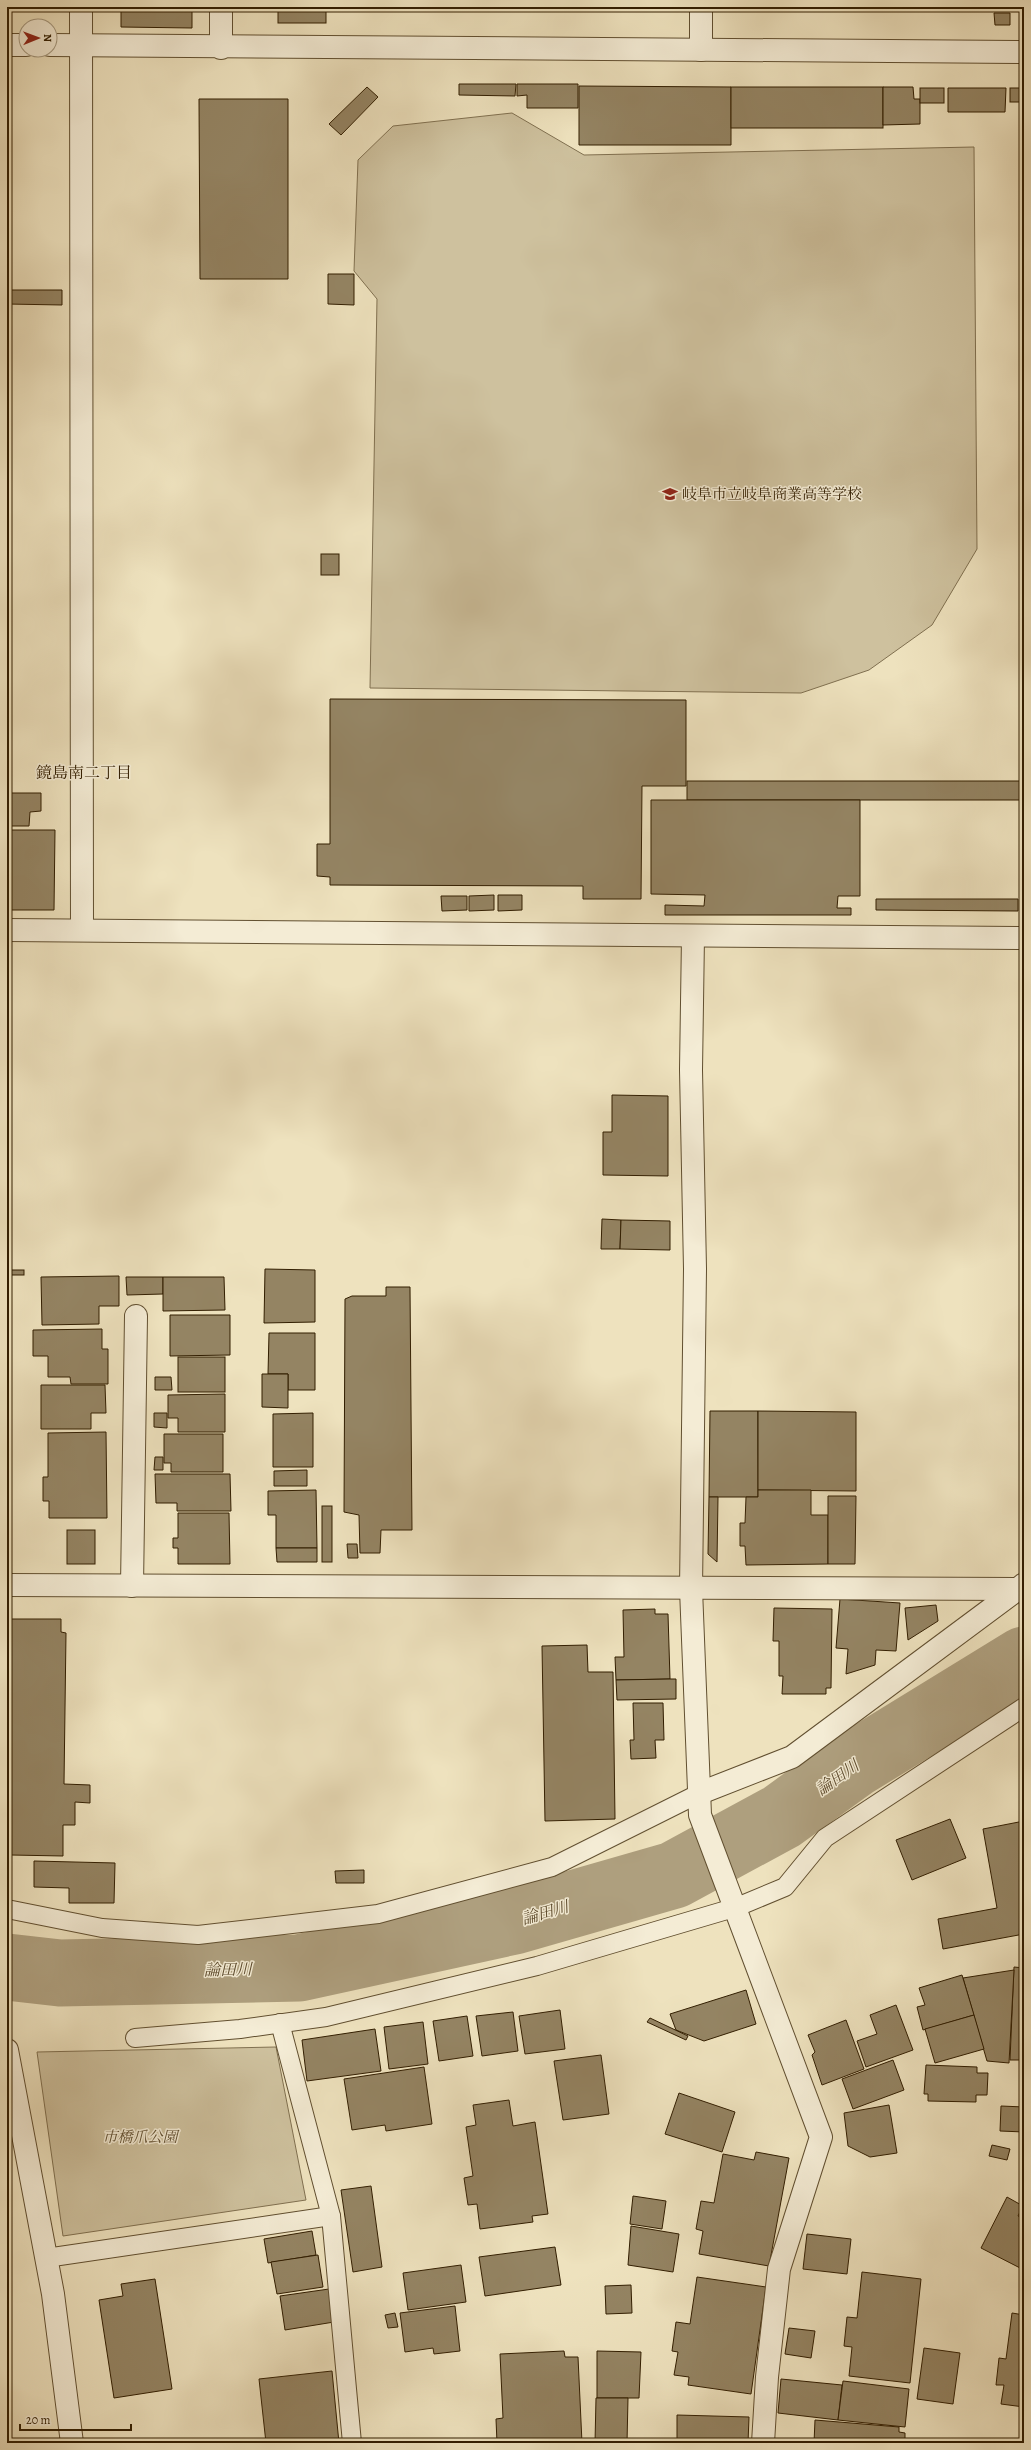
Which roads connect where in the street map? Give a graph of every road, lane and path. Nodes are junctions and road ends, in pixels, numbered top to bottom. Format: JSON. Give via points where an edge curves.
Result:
{"nodes":[{"id":1,"x":81,"y":7,"type":"edge"},
{"id":2,"x":221,"y":7,"type":"edge"},
{"id":3,"x":701,"y":7,"type":"edge"},
{"id":4,"x":7,"y":45,"type":"edge"},
{"id":5,"x":18,"y":45,"type":"edge"},
{"id":6,"x":58,"y":45,"type":"edge"},
{"id":7,"x":82,"y":45,"type":"junction"},
{"id":8,"x":221,"y":48,"type":"junction"},
{"id":9,"x":701,"y":50,"type":"junction"},
{"id":10,"x":1024,"y":52,"type":"edge"},
{"id":11,"x":7,"y":930,"type":"edge"},
{"id":12,"x":82,"y":930,"type":"junction"},
{"id":13,"x":692,"y":936,"type":"junction"},
{"id":14,"x":1024,"y":938,"type":"edge"},
{"id":15,"x":136,"y":1316,"type":"dead end"},
{"id":16,"x":7,"y":1585,"type":"edge"},
{"id":17,"x":132,"y":1586,"type":"junction"},
{"id":18,"x":1021,"y":1587,"type":"edge"},
{"id":19,"x":691,"y":1589,"type":"junction"},
{"id":20,"x":1024,"y":1707,"type":"edge"},
{"id":21,"x":700,"y":1793,"type":"junction"},
{"id":22,"x":733,"y":1899,"type":"junction"},
{"id":23,"x":7,"y":1909,"type":"edge"},
{"id":24,"x":280,"y":2023,"type":"junction"},
{"id":25,"x":135,"y":2038,"type":"dead end"},
{"id":26,"x":7,"y":2050,"type":"edge"},
{"id":27,"x":331,"y":2216,"type":"junction"},
{"id":28,"x":46,"y":2258,"type":"junction"},
{"id":29,"x":72,"y":2443,"type":"edge"},
{"id":30,"x":352,"y":2443,"type":"edge"},
{"id":31,"x":763,"y":2443,"type":"edge"}],
"edges":[{"from":1,"to":7,"type":"street"},
{"from":2,"to":8,"type":"street"},
{"from":3,"to":9,"type":"street"},
{"from":4,"to":5,"type":"street"},
{"from":6,"to":7,"type":"street"},
{"from":7,"to":8,"type":"street"},
{"from":7,"to":12,"type":"street"},
{"from":8,"to":9,"type":"street"},
{"from":9,"to":10,"type":"street"},
{"from":11,"to":12,"type":"street"},
{"from":12,"to":13,"type":"street"},
{"from":13,"to":14,"type":"street"},
{"from":13,"to":19,"type":"street","via":[[691,1070],[695,1270]]},
{"from":15,"to":17,"type":"street"},
{"from":16,"to":17,"type":"street"},
{"from":17,"to":19,"type":"street"},
{"from":18,"to":19,"type":"street"},
{"from":18,"to":21,"type":"street","via":[[792,1757]]},
{"from":19,"to":21,"type":"street"},
{"from":20,"to":22,"type":"lane","via":[[825,1838],[785,1887]]},
{"from":21,"to":22,"type":"street","via":[[700,1815]]},
{"from":21,"to":23,"type":"lane","via":[[552,1867],[378,1914],[198,1935],[102,1928]]},
{"from":22,"to":24,"type":"lane","via":[[537,1966],[326,2017]]},
{"from":22,"to":31,"type":"street","via":[[821,2137],[780,2269],[766,2377]]},
{"from":24,"to":25,"type":"lane"},
{"from":24,"to":27,"type":"lane"},
{"from":26,"to":28,"type":"street"},
{"from":27,"to":28,"type":"lane"},
{"from":27,"to":30,"type":"lane"},
{"from":28,"to":29,"type":"street"}]}
